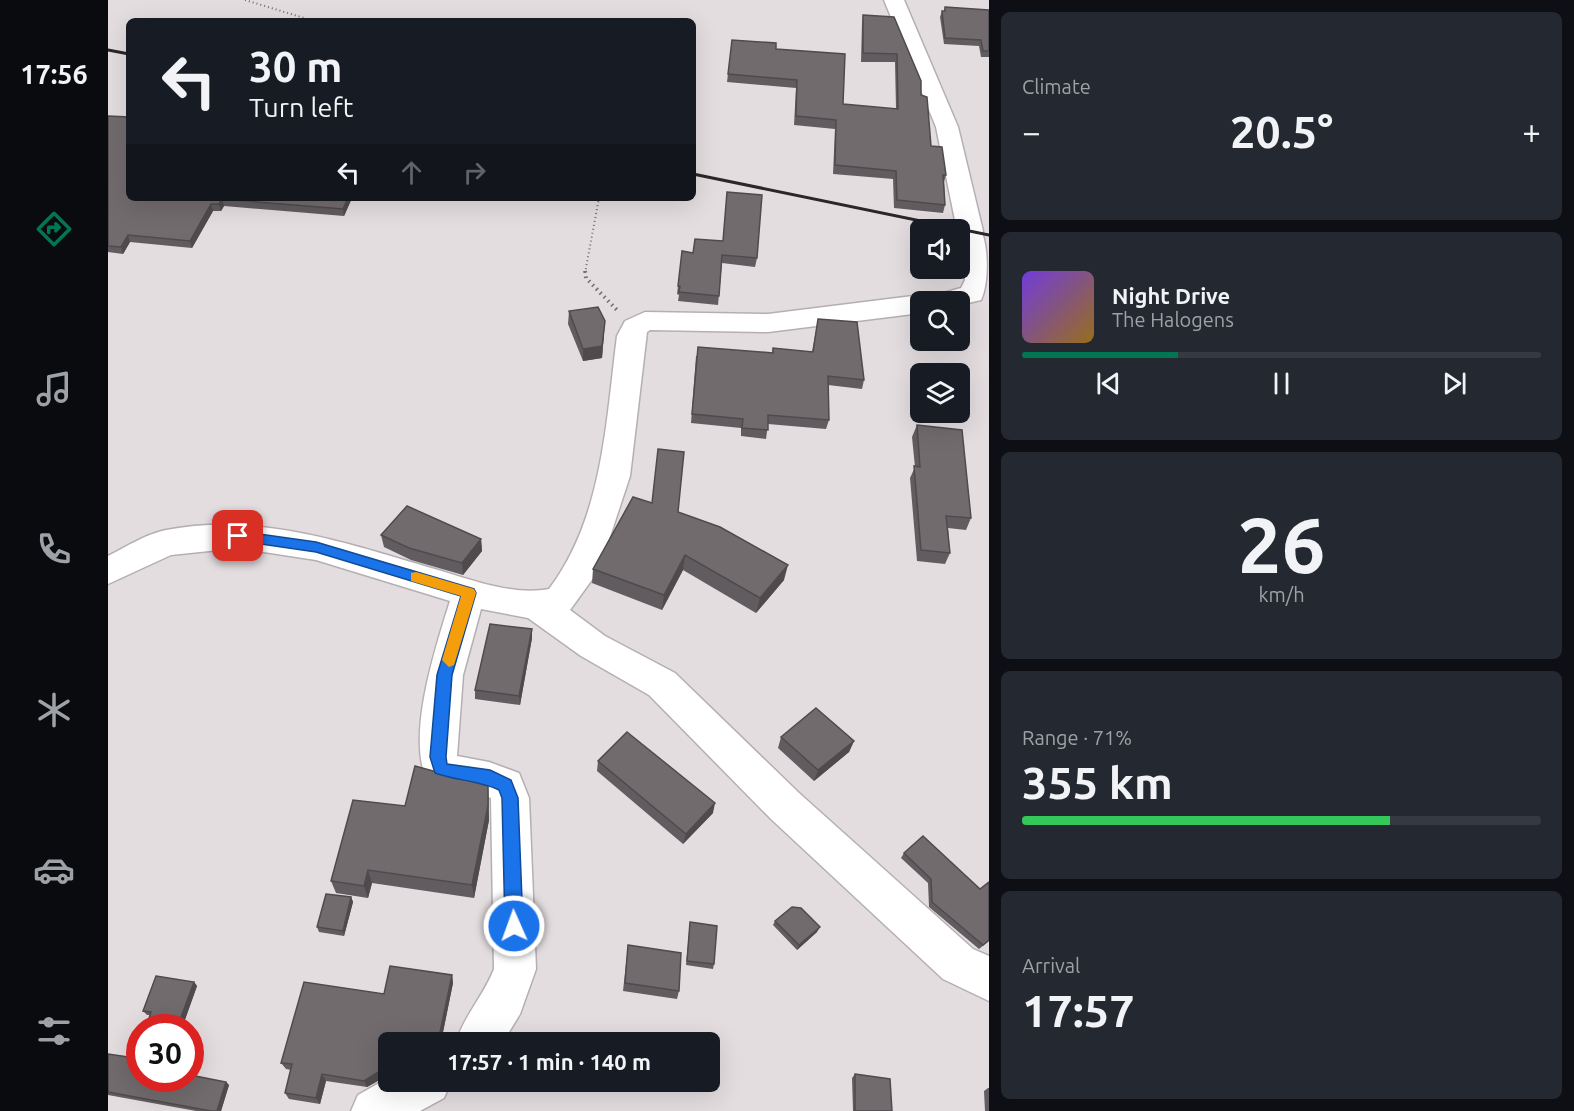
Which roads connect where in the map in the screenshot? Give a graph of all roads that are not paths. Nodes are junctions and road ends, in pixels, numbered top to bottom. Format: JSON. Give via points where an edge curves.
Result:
{"nodes":[{"id":1,"x":894,"y":0,"type":"edge"},
{"id":2,"x":970,"y":294,"type":"edge"},
{"id":3,"x":910,"y":305,"type":"edge"},
{"id":4,"x":108,"y":571,"type":"edge"},
{"id":5,"x":469,"y":593,"type":"junction"},
{"id":6,"x":536,"y":605,"type":"junction"},
{"id":7,"x":989,"y":979,"type":"edge"},
{"id":8,"x":484,"y":1032,"type":"edge"},
{"id":9,"x":409,"y":1092,"type":"edge"},
{"id":10,"x":374,"y":1111,"type":"edge"}],
"edges":[{"from":1,"to":2,"type":"street","via":[[947,127],[978,280]]},
{"from":3,"to":6,"type":"street","via":[[768,323],[645,321],[635,327],[614,476],[582,570],[560,600]]},
{"from":4,"to":5,"type":"street","via":[[166,543],[238,536],[316,547]]},
{"from":5,"to":6,"type":"street"},
{"from":5,"to":8,"type":"street","via":[[445,675],[438,757],[440,768],[505,785],[510,798],[515,969],[505,999]]},
{"from":6,"to":7,"type":"street","via":[[593,646],[662,684],[784,806],[958,964]]},
{"from":9,"to":10,"type":"street"}]}
